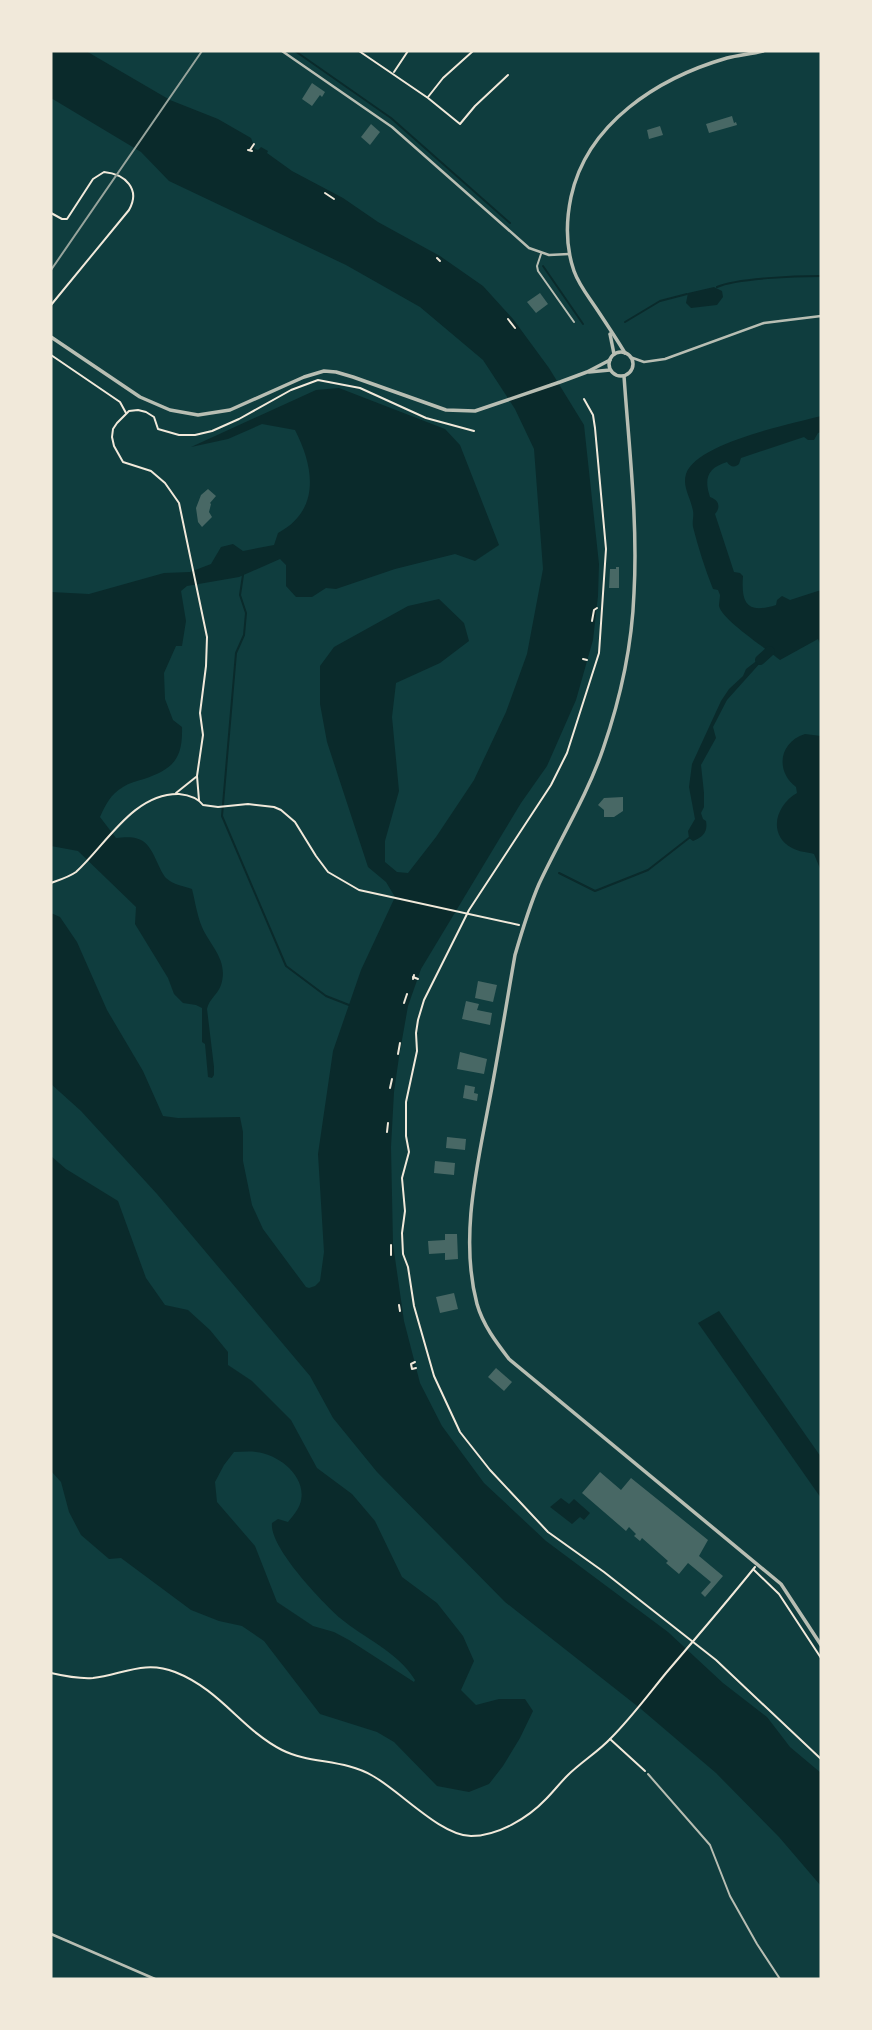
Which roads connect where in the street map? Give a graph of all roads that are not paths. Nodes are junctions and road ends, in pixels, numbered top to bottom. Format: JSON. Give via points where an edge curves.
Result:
{"nodes":[{"id":1,"x":282,"y":51,"type":"edge"},
{"id":2,"x":763,"y":51,"type":"edge"},
{"id":3,"x":541,"y":253,"type":"junction"},
{"id":4,"x":569,"y":254,"type":"junction"},
{"id":5,"x":821,"y":316,"type":"edge"},
{"id":6,"x":574,"y":322,"type":"dead end"},
{"id":7,"x":610,"y":332,"type":"junction"},
{"id":8,"x":51,"y":337,"type":"edge"},
{"id":9,"x":625,"y":353,"type":"junction"},
{"id":10,"x":614,"y":354,"type":"junction"},
{"id":11,"x":631,"y":357,"type":"junction"},
{"id":12,"x":610,"y":360,"type":"junction"},
{"id":13,"x":610,"y":370,"type":"junction"},
{"id":14,"x":587,"y":372,"type":"junction"},
{"id":15,"x":624,"y":376,"type":"junction"},
{"id":16,"x":821,"y":1645,"type":"edge"},
{"id":17,"x":648,"y":1774,"type":"road end"},
{"id":18,"x":51,"y":1934,"type":"edge"},
{"id":19,"x":155,"y":1979,"type":"edge"},
{"id":20,"x":780,"y":1979,"type":"edge"}],
"edges":[{"from":1,"to":3,"type":"street","via":[[393,127],[516,238]]},
{"from":2,"to":4,"type":"street","via":[[677,77],[613,121],[583,163],[573,188]]},
{"from":3,"to":4,"type":"street"},
{"from":3,"to":6,"type":"lane","via":[[538,271]]},
{"from":4,"to":7,"type":"street","via":[[579,282]]},
{"from":5,"to":11,"type":"street","via":[[764,323],[665,359],[644,362]]},
{"from":7,"to":9,"type":"street"},
{"from":7,"to":10,"type":"street"},
{"from":8,"to":14,"type":"street","via":[[140,397],[170,410],[198,415],[230,410],[324,371],[446,410],[475,411]]},
{"from":9,"to":10,"type":"street"},
{"from":9,"to":11,"type":"street"},
{"from":10,"to":12,"type":"street"},
{"from":11,"to":15,"type":"street","via":[[632,367]]},
{"from":12,"to":13,"type":"street"},
{"from":12,"to":14,"type":"street"},
{"from":13,"to":14,"type":"street"},
{"from":13,"to":15,"type":"street"},
{"from":15,"to":16,"type":"street","via":[[634,524],[628,646],[603,750],[539,884],[515,954],[478,1159],[471,1214],[472,1281],[487,1329],[509,1359],[781,1584]]},
{"from":17,"to":20,"type":"lane","via":[[709,1845],[730,1896]]},
{"from":18,"to":19,"type":"street"}]}
